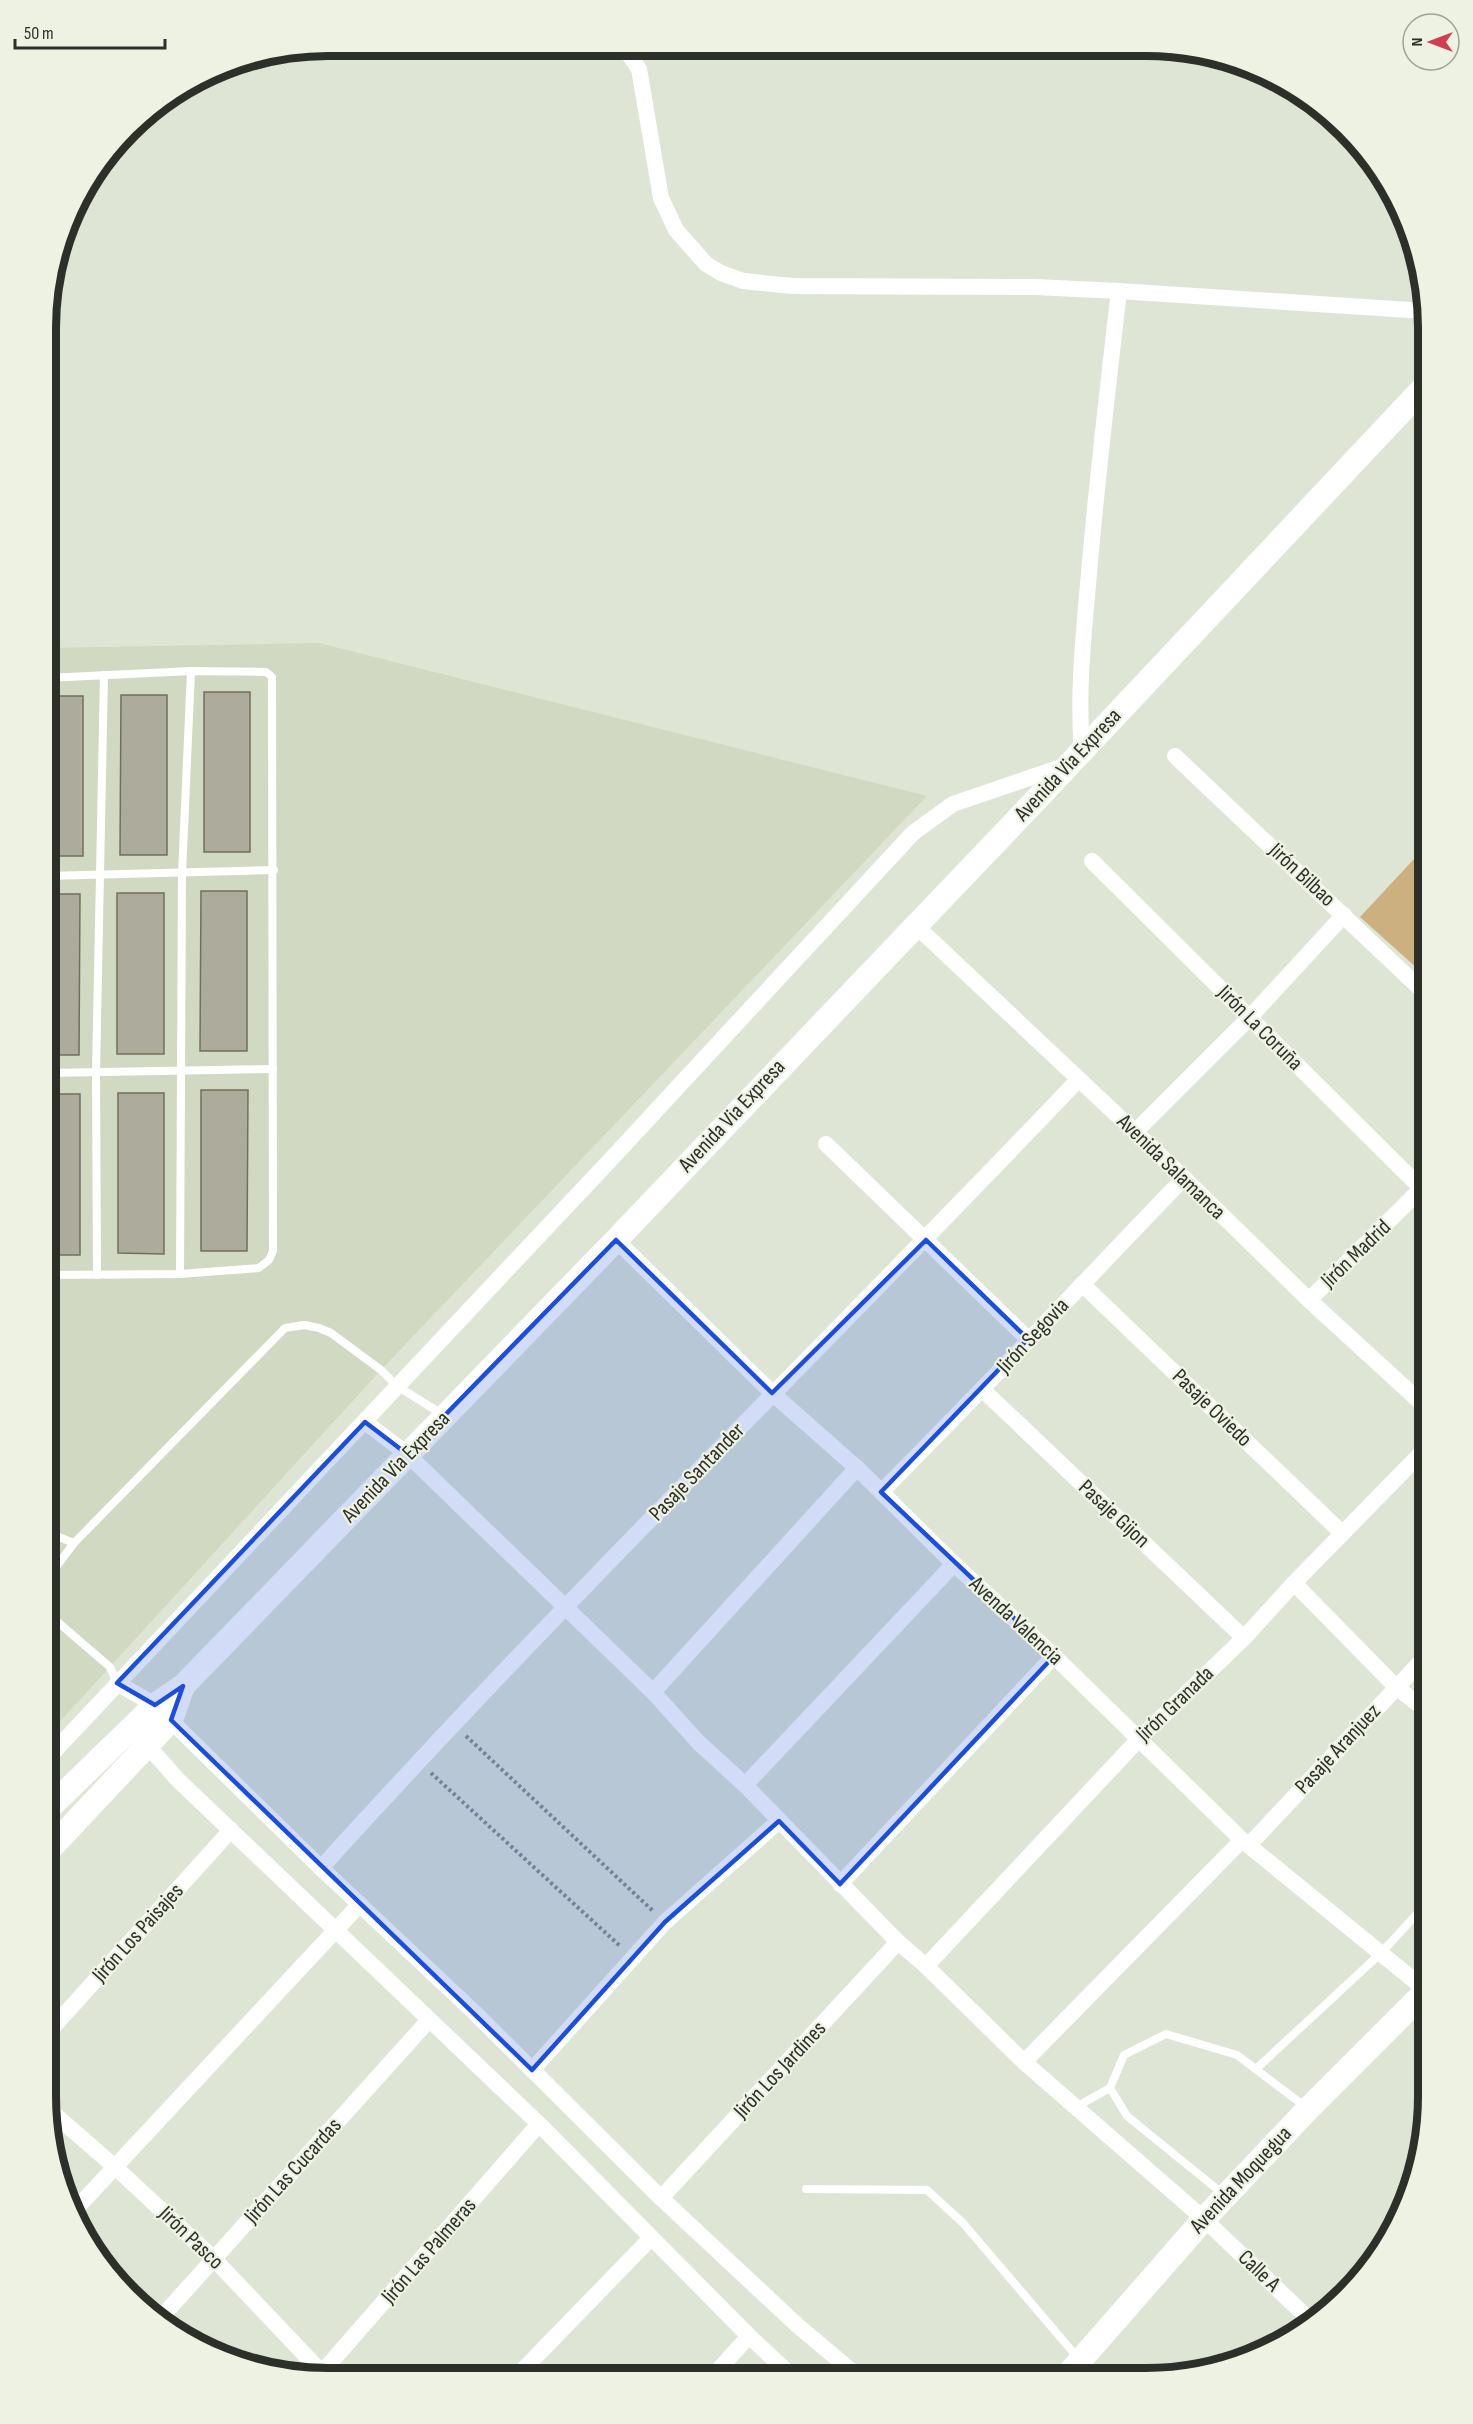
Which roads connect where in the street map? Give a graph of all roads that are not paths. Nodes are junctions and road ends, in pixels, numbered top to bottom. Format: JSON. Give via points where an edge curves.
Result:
{"nodes":[{"id":1,"x":630,"y":56,"type":"edge"},
{"id":2,"x":1119,"y":291,"type":"junction"},
{"id":3,"x":1417,"y":310,"type":"edge"},
{"id":4,"x":1418,"y":394,"type":"edge"},
{"id":5,"x":191,"y":671,"type":"junction"},
{"id":6,"x":104,"y":675,"type":"junction"},
{"id":7,"x":56,"y":678,"type":"edge"},
{"id":8,"x":1175,"y":756,"type":"dead end"},
{"id":9,"x":1075,"y":758,"type":"junction"},
{"id":10,"x":1092,"y":861,"type":"dead end"},
{"id":11,"x":274,"y":870,"type":"junction"},
{"id":12,"x":182,"y":874,"type":"junction"},
{"id":13,"x":56,"y":876,"type":"edge"},
{"id":14,"x":101,"y":876,"type":"junction"},
{"id":15,"x":1344,"y":915,"type":"junction"},
{"id":16,"x":914,"y":924,"type":"junction"},
{"id":17,"x":1418,"y":986,"type":"edge"},
{"id":18,"x":1250,"y":1017,"type":"junction"},
{"id":19,"x":273,"y":1069,"type":"junction"},
{"id":20,"x":180,"y":1071,"type":"junction"},
{"id":21,"x":56,"y":1073,"type":"edge"},
{"id":22,"x":96,"y":1073,"type":"junction"},
{"id":23,"x":1078,"y":1080,"type":"junction"},
{"id":24,"x":1135,"y":1132,"type":"junction"},
{"id":25,"x":826,"y":1144,"type":"dead end"},
{"id":26,"x":1184,"y":1178,"type":"junction"},
{"id":27,"x":1418,"y":1181,"type":"edge"},
{"id":28,"x":1418,"y":1197,"type":"edge"},
{"id":29,"x":616,"y":1240,"type":"junction"},
{"id":30,"x":926,"y":1240,"type":"junction"},
{"id":31,"x":180,"y":1274,"type":"junction"},
{"id":32,"x":56,"y":1275,"type":"edge"},
{"id":33,"x":97,"y":1275,"type":"junction"},
{"id":34,"x":1082,"y":1284,"type":"junction"},
{"id":35,"x":1309,"y":1300,"type":"junction"},
{"id":36,"x":1028,"y":1340,"type":"junction"},
{"id":37,"x":397,"y":1386,"type":"junction"},
{"id":38,"x":983,"y":1390,"type":"junction"},
{"id":39,"x":772,"y":1394,"type":"junction"},
{"id":40,"x":1418,"y":1400,"type":"edge"},
{"id":41,"x":445,"y":1416,"type":"junction"},
{"id":42,"x":365,"y":1422,"type":"junction"},
{"id":43,"x":407,"y":1454,"type":"junction"},
{"id":44,"x":1418,"y":1456,"type":"edge"},
{"id":45,"x":857,"y":1468,"type":"junction"},
{"id":46,"x":881,"y":1492,"type":"junction"},
{"id":47,"x":1342,"y":1533,"type":"junction"},
{"id":48,"x":56,"y":1536,"type":"edge"},
{"id":49,"x":74,"y":1543,"type":"junction"},
{"id":50,"x":954,"y":1564,"type":"junction"},
{"id":51,"x":56,"y":1567,"type":"edge"},
{"id":52,"x":1294,"y":1583,"type":"junction"},
{"id":53,"x":565,"y":1609,"type":"junction"},
{"id":54,"x":56,"y":1621,"type":"edge"},
{"id":55,"x":1244,"y":1638,"type":"junction"},
{"id":56,"x":1054,"y":1656,"type":"junction"},
{"id":57,"x":1418,"y":1664,"type":"edge"},
{"id":58,"x":117,"y":1683,"type":"junction"},
{"id":59,"x":1395,"y":1686,"type":"junction"},
{"id":60,"x":653,"y":1692,"type":"junction"},
{"id":61,"x":1418,"y":1704,"type":"edge"},
{"id":62,"x":163,"y":1712,"type":"junction"},
{"id":63,"x":140,"y":1737,"type":"junction"},
{"id":64,"x":1139,"y":1739,"type":"junction"},
{"id":65,"x":56,"y":1749,"type":"edge"},
{"id":66,"x":745,"y":1785,"type":"junction"},
{"id":67,"x":56,"y":1803,"type":"edge"},
{"id":68,"x":779,"y":1821,"type":"junction"},
{"id":69,"x":231,"y":1830,"type":"junction"},
{"id":70,"x":56,"y":1840,"type":"edge"},
{"id":71,"x":1246,"y":1843,"type":"junction"},
{"id":72,"x":321,"y":1868,"type":"junction"},
{"id":73,"x":840,"y":1884,"type":"junction"},
{"id":74,"x":360,"y":1904,"type":"junction"},
{"id":75,"x":1418,"y":1913,"type":"edge"},
{"id":76,"x":338,"y":1930,"type":"junction"},
{"id":77,"x":898,"y":1942,"type":"junction"},
{"id":78,"x":1381,"y":1953,"type":"junction"},
{"id":79,"x":926,"y":1966,"type":"junction"},
{"id":80,"x":1418,"y":1983,"type":"edge"},
{"id":81,"x":1418,"y":1999,"type":"edge"},
{"id":82,"x":429,"y":2020,"type":"junction"},
{"id":83,"x":56,"y":2024,"type":"edge"},
{"id":84,"x":1024,"y":2062,"type":"junction"},
{"id":85,"x":1256,"y":2069,"type":"junction"},
{"id":86,"x":532,"y":2070,"type":"junction"},
{"id":87,"x":1110,"y":2088,"type":"junction"},
{"id":88,"x":1076,"y":2107,"type":"junction"},
{"id":89,"x":1308,"y":2109,"type":"junction"},
{"id":90,"x":56,"y":2116,"type":"edge"},
{"id":91,"x":539,"y":2124,"type":"junction"},
{"id":92,"x":114,"y":2166,"type":"junction"},
{"id":93,"x":806,"y":2189,"type":"dead end"},
{"id":94,"x":1226,"y":2196,"type":"junction"},
{"id":95,"x":661,"y":2198,"type":"junction"},
{"id":96,"x":79,"y":2206,"type":"edge"},
{"id":97,"x":1204,"y":2219,"type":"junction"},
{"id":98,"x":651,"y":2238,"type":"junction"},
{"id":99,"x":214,"y":2259,"type":"junction"},
{"id":100,"x":164,"y":2314,"type":"edge"},
{"id":101,"x":1306,"y":2316,"type":"edge"},
{"id":102,"x":749,"y":2336,"type":"junction"},
{"id":103,"x":1080,"y":2360,"type":"junction"},
{"id":104,"x":315,"y":2368,"type":"edge"},
{"id":105,"x":328,"y":2368,"type":"edge"},
{"id":106,"x":525,"y":2368,"type":"edge"},
{"id":107,"x":720,"y":2368,"type":"edge"},
{"id":108,"x":783,"y":2368,"type":"edge"},
{"id":109,"x":848,"y":2368,"type":"edge"},
{"id":110,"x":1073,"y":2368,"type":"edge"}],
"edges":[{"from":1,"to":2,"type":"street","via":[[639,69],[661,198],[676,231],[706,264],[721,273],[743,281],[792,286]]},
{"from":2,"to":3,"type":"street"},
{"from":2,"to":9,"type":"street","via":[[1098,471]]},
{"from":4,"to":9,"type":"main road","name":"Avenida Via Expresa"},
{"from":5,"to":6,"type":"lane"},
{"from":5,"to":11,"type":"lane","via":[[266,672],[272,677]]},
{"from":5,"to":12,"type":"lane"},
{"from":6,"to":7,"type":"lane"},
{"from":6,"to":14,"type":"lane"},
{"from":8,"to":15,"type":"street","name":"Jirón Bilbao"},
{"from":9,"to":16,"type":"main road","name":"Avenida Via Expresa"},
{"from":9,"to":37,"type":"street","via":[[953,804],[913,833]]},
{"from":10,"to":18,"type":"street","name":"Jirón La Coruña"},
{"from":11,"to":12,"type":"lane"},
{"from":11,"to":19,"type":"lane"},
{"from":12,"to":14,"type":"lane"},
{"from":12,"to":20,"type":"lane"},
{"from":13,"to":14,"type":"lane"},
{"from":14,"to":22,"type":"lane"},
{"from":15,"to":17,"type":"street","name":"Jirón Bilbao"},
{"from":15,"to":18,"type":"street"},
{"from":16,"to":23,"type":"street","name":"Avenida Salamanca"},
{"from":16,"to":29,"type":"main road","name":"Avenida Via Expresa"},
{"from":18,"to":24,"type":"street"},
{"from":18,"to":27,"type":"street","name":"Jirón La Coruña"},
{"from":19,"to":20,"type":"lane"},
{"from":19,"to":31,"type":"lane","via":[[273,1251],[269,1260],[259,1268]]},
{"from":20,"to":22,"type":"lane"},
{"from":20,"to":31,"type":"lane"},
{"from":21,"to":22,"type":"lane"},
{"from":22,"to":33,"type":"lane"},
{"from":23,"to":24,"type":"street","name":"Avenida Salamanca"},
{"from":23,"to":30,"type":"street","name":"Pasaje Santander"},
{"from":24,"to":26,"type":"street","name":"Avenida Salamanca"},
{"from":25,"to":30,"type":"street"},
{"from":26,"to":34,"type":"street","name":"Jirón Segovia"},
{"from":26,"to":35,"type":"street","name":"Avenida Salamanca"},
{"from":28,"to":35,"type":"street","name":"Jirón Madrid"},
{"from":29,"to":39,"type":"street","name":"Avenda Valencia"},
{"from":29,"to":41,"type":"main road","name":"Avenida Via Expresa"},
{"from":30,"to":36,"type":"street"},
{"from":30,"to":39,"type":"street","name":"Pasaje Santander"},
{"from":31,"to":33,"type":"lane"},
{"from":32,"to":33,"type":"lane"},
{"from":34,"to":36,"type":"street","name":"Jirón Segovia"},
{"from":34,"to":47,"type":"street","name":"Pasaje Oviedo"},
{"from":35,"to":40,"type":"street","name":"Avenida Salamanca"},
{"from":36,"to":38,"type":"street","name":"Jirón Segovia"},
{"from":37,"to":41,"type":"lane"},
{"from":37,"to":42,"type":"street"},
{"from":37,"to":49,"type":"lane","via":[[331,1333],[304,1325],[285,1328]]},
{"from":38,"to":46,"type":"street","name":"Jirón Segovia"},
{"from":38,"to":55,"type":"street","name":"Pasaje Gijon"},
{"from":39,"to":45,"type":"street","name":"Avenda Valencia"},
{"from":39,"to":53,"type":"street","name":"Pasaje Santander"},
{"from":41,"to":43,"type":"main road","name":"Avenida Via Expresa"},
{"from":42,"to":43,"type":"street","name":"Calle A"},
{"from":42,"to":58,"type":"street"},
{"from":43,"to":53,"type":"street","name":"Calle A"},
{"from":43,"to":62,"type":"main road","name":"Avenida Via Expresa","via":[[183,1686]]},
{"from":44,"to":47,"type":"street","name":"Jirón Granada"},
{"from":45,"to":46,"type":"street","name":"Avenda Valencia"},
{"from":45,"to":60,"type":"street"},
{"from":46,"to":50,"type":"street","name":"Avenda Valencia"},
{"from":47,"to":52,"type":"street","name":"Jirón Granada"},
{"from":48,"to":49,"type":"lane"},
{"from":49,"to":51,"type":"lane"},
{"from":50,"to":56,"type":"street","name":"Avenda Valencia"},
{"from":50,"to":66,"type":"street"},
{"from":52,"to":55,"type":"street","name":"Jirón Granada"},
{"from":52,"to":59,"type":"street"},
{"from":53,"to":60,"type":"street","name":"Calle A"},
{"from":53,"to":72,"type":"street","name":"Pasaje Santander"},
{"from":54,"to":58,"type":"lane","via":[[110,1668]]},
{"from":55,"to":64,"type":"street","name":"Jirón Granada"},
{"from":56,"to":64,"type":"street","name":"Avenda Valencia"},
{"from":56,"to":73,"type":"street"},
{"from":57,"to":59,"type":"street","name":"Pasaje Aranjuez"},
{"from":58,"to":62,"type":"street"},
{"from":58,"to":65,"type":"street"},
{"from":59,"to":61,"type":"street"},
{"from":59,"to":71,"type":"street","name":"Pasaje Aranjuez"},
{"from":60,"to":66,"type":"street","name":"Calle A","via":[[698,1742]]},
{"from":62,"to":63,"type":"main road","name":"Avenida Via Expresa"},
{"from":62,"to":72,"type":"street"},
{"from":63,"to":67,"type":"main road"},
{"from":63,"to":69,"type":"street"},
{"from":63,"to":70,"type":"main road"},
{"from":64,"to":71,"type":"street","name":"Avenda Valencia"},
{"from":64,"to":79,"type":"street","name":"Jirón Granada"},
{"from":66,"to":68,"type":"street","name":"Calle A"},
{"from":68,"to":73,"type":"street","name":"Calle A"},
{"from":68,"to":86,"type":"street","via":[[665,1922]]},
{"from":69,"to":76,"type":"street"},
{"from":69,"to":83,"type":"street","name":"Jirón Los Paisajes"},
{"from":71,"to":78,"type":"street","name":"Avenda Valencia"},
{"from":71,"to":84,"type":"street","name":"Pasaje Aranjuez"},
{"from":72,"to":74,"type":"street"},
{"from":73,"to":77,"type":"street","name":"Calle A"},
{"from":74,"to":76,"type":"street"},
{"from":74,"to":86,"type":"street"},
{"from":75,"to":78,"type":"lane"},
{"from":76,"to":82,"type":"street"},
{"from":76,"to":92,"type":"street"},
{"from":77,"to":79,"type":"street","name":"Calle A"},
{"from":77,"to":95,"type":"street","name":"Jirón Los Jardines"},
{"from":78,"to":80,"type":"street","name":"Avenda Valencia"},
{"from":78,"to":85,"type":"lane"},
{"from":79,"to":84,"type":"street","name":"Calle A"},
{"from":81,"to":89,"type":"main road","name":"Avenida Moquegua"},
{"from":82,"to":91,"type":"street"},
{"from":82,"to":99,"type":"street","name":"Jirón Las Cucardas"},
{"from":84,"to":88,"type":"street","name":"Calle A"},
{"from":85,"to":87,"type":"lane","via":[[1237,2055],[1166,2034],[1124,2055]]},
{"from":85,"to":89,"type":"lane"},
{"from":86,"to":95,"type":"street"},
{"from":87,"to":88,"type":"lane"},
{"from":87,"to":94,"type":"lane","via":[[1127,2116]]},
{"from":88,"to":97,"type":"street","name":"Calle A"},
{"from":89,"to":94,"type":"main road","name":"Avenida Moquegua"},
{"from":90,"to":92,"type":"street","name":"Jirón Pasco"},
{"from":91,"to":98,"type":"street"},
{"from":91,"to":105,"type":"street","name":"Jirón Las Palmeras"},
{"from":92,"to":96,"type":"street"},
{"from":92,"to":99,"type":"street","name":"Jirón Pasco"},
{"from":93,"to":103,"type":"lane","via":[[927,2190],[963,2223]]},
{"from":94,"to":97,"type":"main road","name":"Avenida Moquegua"},
{"from":95,"to":109,"type":"street"},
{"from":97,"to":101,"type":"street","name":"Calle A"},
{"from":97,"to":103,"type":"main road","name":"Avenida Moquegua"},
{"from":98,"to":102,"type":"street"},
{"from":98,"to":106,"type":"street"},
{"from":99,"to":100,"type":"street","name":"Jirón Las Cucardas"},
{"from":99,"to":104,"type":"street","name":"Jirón Pasco"},
{"from":102,"to":107,"type":"street"},
{"from":102,"to":108,"type":"street"},
{"from":103,"to":110,"type":"main road","name":"Avenida Moquegua"}]}
